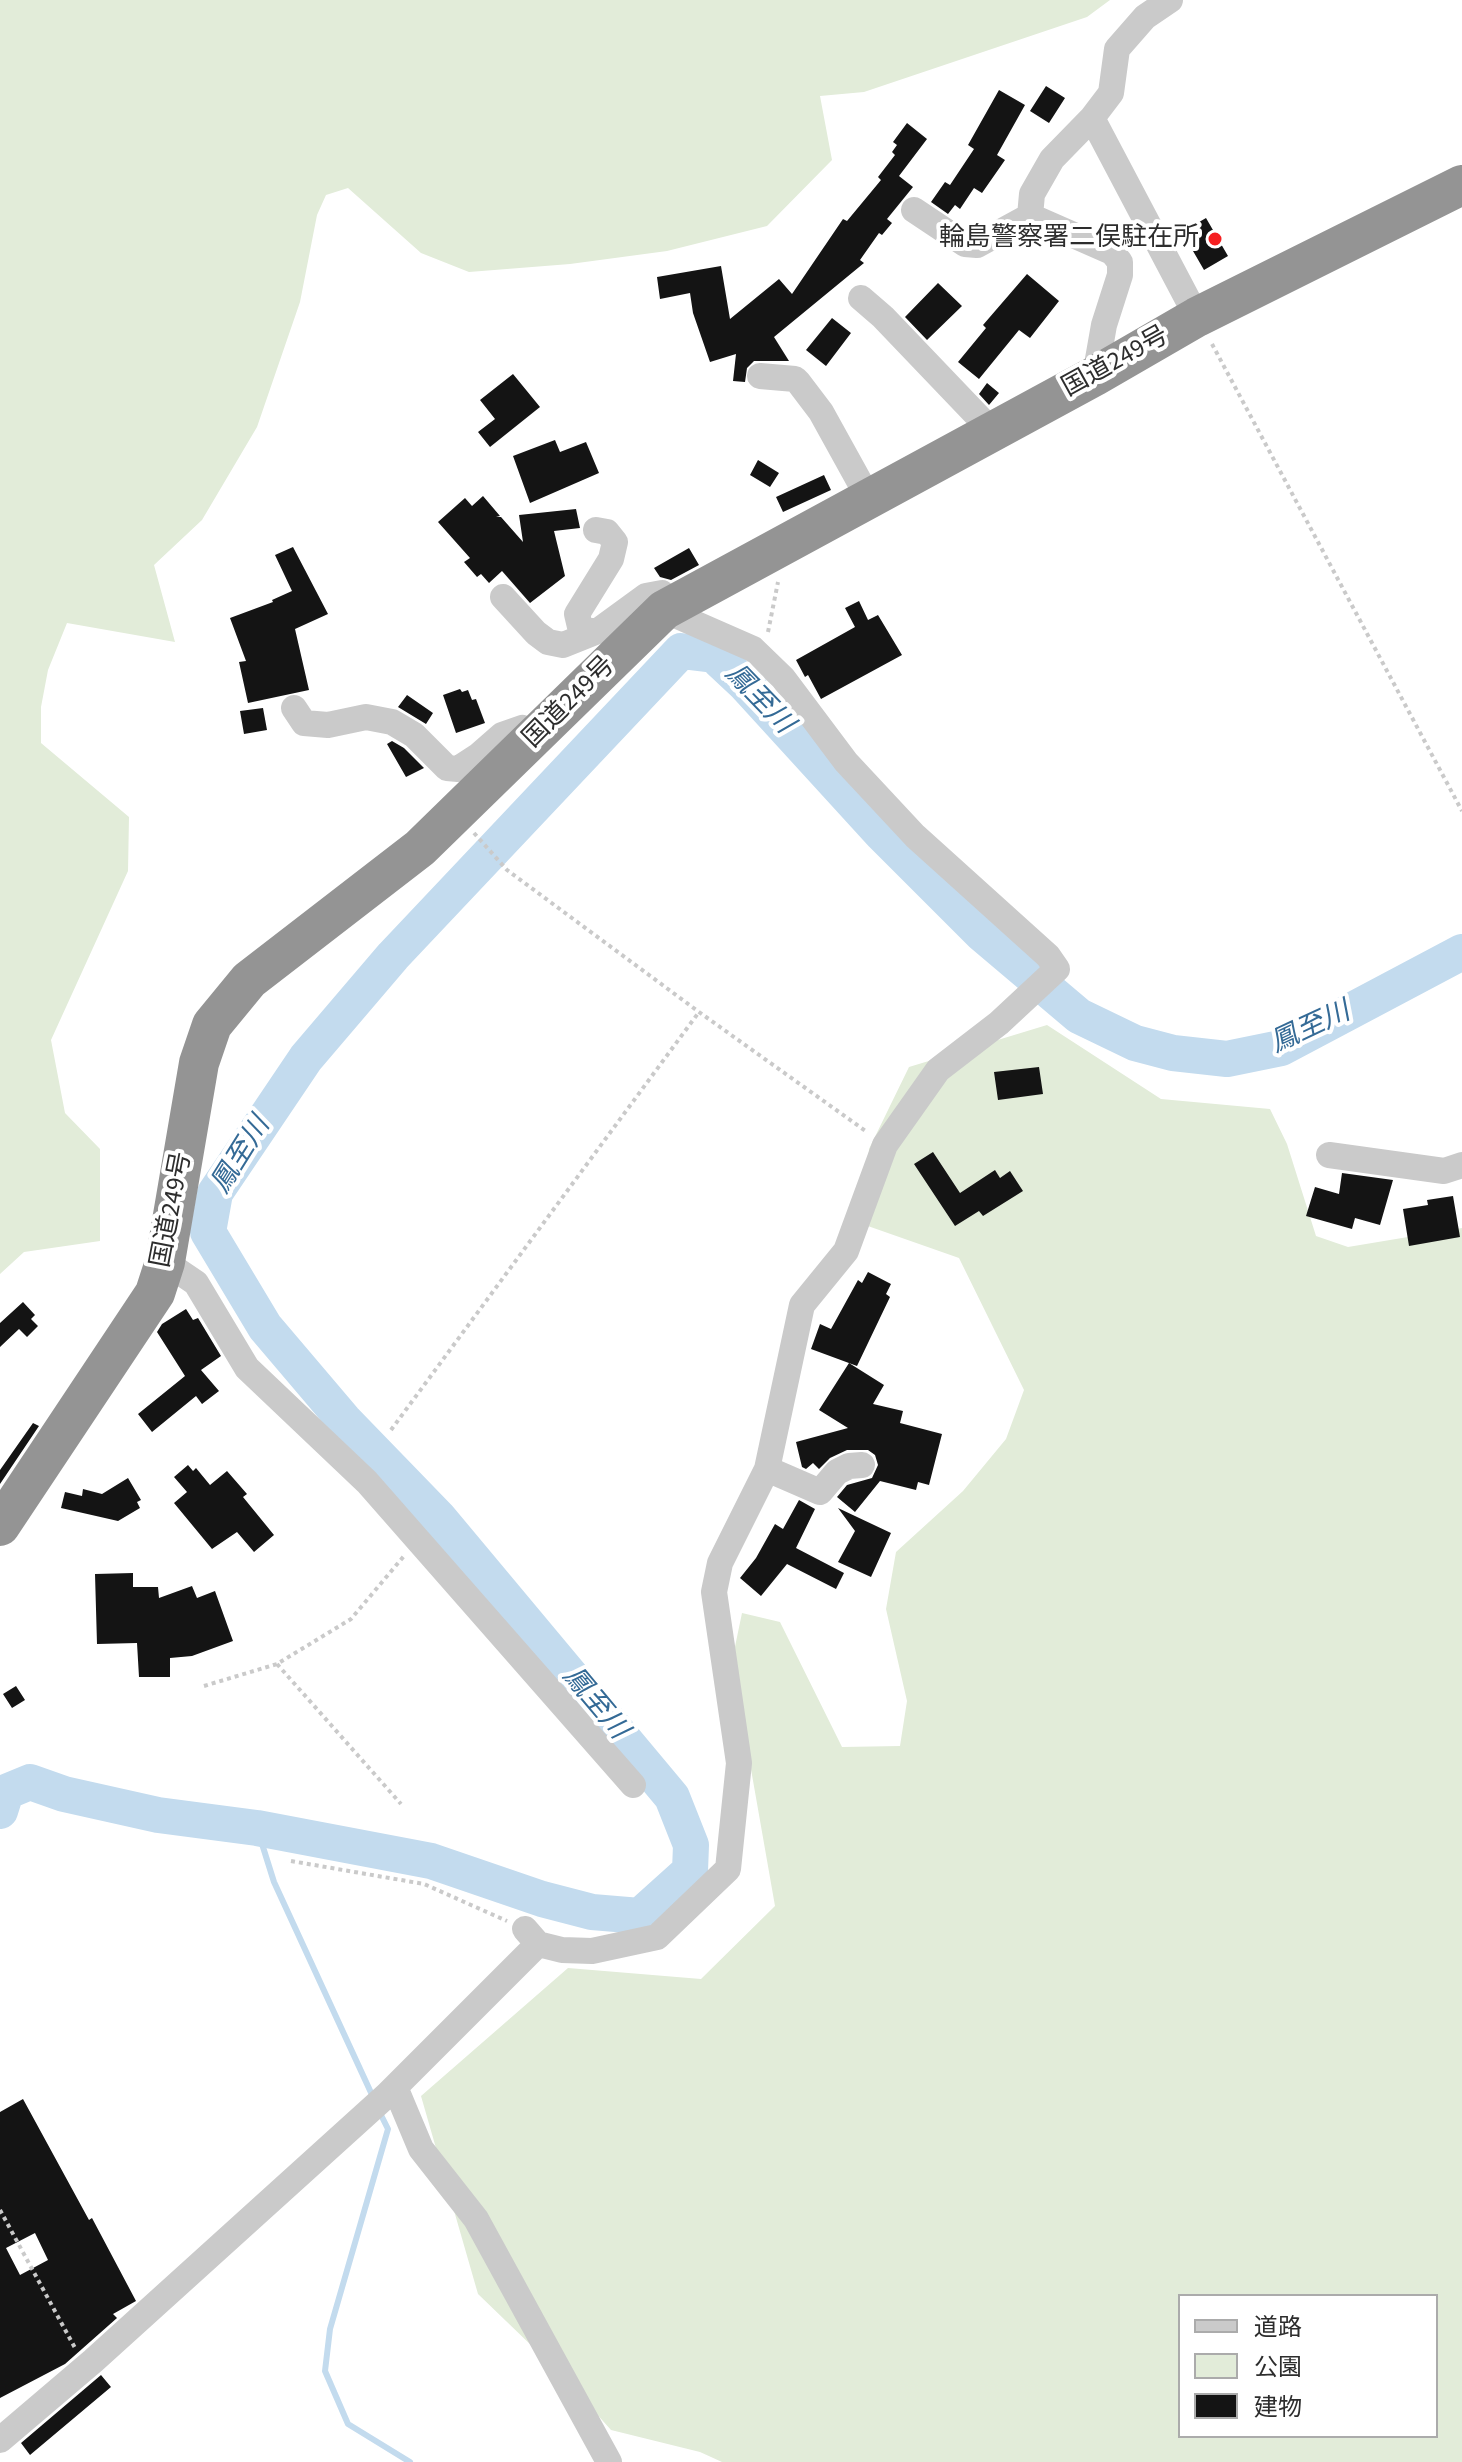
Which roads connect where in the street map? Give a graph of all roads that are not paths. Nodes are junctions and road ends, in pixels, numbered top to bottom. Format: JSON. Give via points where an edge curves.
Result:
{"nodes":[{"id":1,"x":1170,"y":0,"type":"edge"},
{"id":2,"x":1092,"y":118,"type":"junction"},
{"id":3,"x":1462,"y":185,"type":"edge"},
{"id":4,"x":914,"y":210,"type":"dead end"},
{"id":5,"x":1030,"y":216,"type":"junction"},
{"id":6,"x":861,"y":298,"type":"dead end"},
{"id":7,"x":1197,"y":317,"type":"junction"},
{"id":8,"x":760,"y":376,"type":"dead end"},
{"id":9,"x":1095,"y":376,"type":"junction"},
{"id":10,"x":992,"y":431,"type":"junction"},
{"id":11,"x":868,"y":497,"type":"junction"},
{"id":12,"x":596,"y":530,"type":"dead end"},
{"id":13,"x":503,"y":597,"type":"dead end"},
{"id":14,"x":668,"y":608,"type":"junction"},
{"id":15,"x":598,"y":631,"type":"junction"},
{"id":16,"x":294,"y":708,"type":"dead end"},
{"id":17,"x":533,"y":739,"type":"junction"},
{"id":18,"x":1329,"y":1155,"type":"dead end"},
{"id":19,"x":1462,"y":1165,"type":"edge"},
{"id":20,"x":165,"y":1262,"type":"junction"},
{"id":21,"x":862,"y":1465,"type":"dead end"},
{"id":22,"x":767,"y":1469,"type":"junction"},
{"id":23,"x":0,"y":1526,"type":"edge"},
{"id":24,"x":633,"y":1785,"type":"dead end"},
{"id":25,"x":391,"y":2091,"type":"junction"},
{"id":26,"x":0,"y":2440,"type":"edge"},
{"id":27,"x":609,"y":2462,"type":"edge"}],
"edges":[{"from":1,"to":2,"type":"street","via":[[1145,17],[1117,49],[1111,93]]},
{"from":2,"to":5,"type":"street","via":[[1052,159],[1032,194]]},
{"from":2,"to":7,"type":"street"},
{"from":3,"to":7,"type":"highway","name":"国道249号"},
{"from":4,"to":5,"type":"street","via":[[965,244],[977,245]]},
{"from":5,"to":9,"type":"street","via":[[1112,252],[1120,262]]},
{"from":6,"to":10,"type":"street"},
{"from":7,"to":9,"type":"highway","name":"国道249号"},
{"from":8,"to":11,"type":"street","via":[[799,383]]},
{"from":9,"to":10,"type":"highway","name":"国道249号"},
{"from":10,"to":11,"type":"highway","name":"国道249号"},
{"from":11,"to":14,"type":"highway","name":"国道249号"},
{"from":12,"to":15,"type":"street","via":[[607,532],[615,542],[611,559],[577,614],[581,631]]},
{"from":13,"to":15,"type":"street","via":[[548,642],[563,645]]},
{"from":14,"to":15,"type":"street","via":[[662,593],[646,596]]},
{"from":14,"to":17,"type":"highway","name":"国道249号"},
{"from":14,"to":22,"type":"street","via":[[753,649],[915,836],[1057,969],[938,1070],[885,1145],[846,1251],[802,1305]]},
{"from":16,"to":17,"type":"street","via":[[304,723],[328,725],[366,717],[392,722],[414,735],[447,768],[458,769],[502,735],[522,728]]},
{"from":17,"to":20,"type":"highway","name":"国道249号","via":[[420,848],[249,980],[212,1025],[199,1063]]},
{"from":18,"to":19,"type":"street","via":[[1444,1171]]},
{"from":20,"to":23,"type":"highway","name":"国道249号","via":[[155,1293]]},
{"from":20,"to":24,"type":"street","via":[[196,1283],[247,1368],[367,1482]]},
{"from":21,"to":22,"type":"street","via":[[837,1472],[820,1492]]},
{"from":22,"to":25,"type":"street","via":[[720,1563],[714,1592],[739,1763],[728,1869],[657,1937],[592,1951],[562,1950],[531,1936]]},
{"from":25,"to":26,"type":"street"},
{"from":25,"to":27,"type":"street","via":[[421,2149],[476,2219]]}]}
